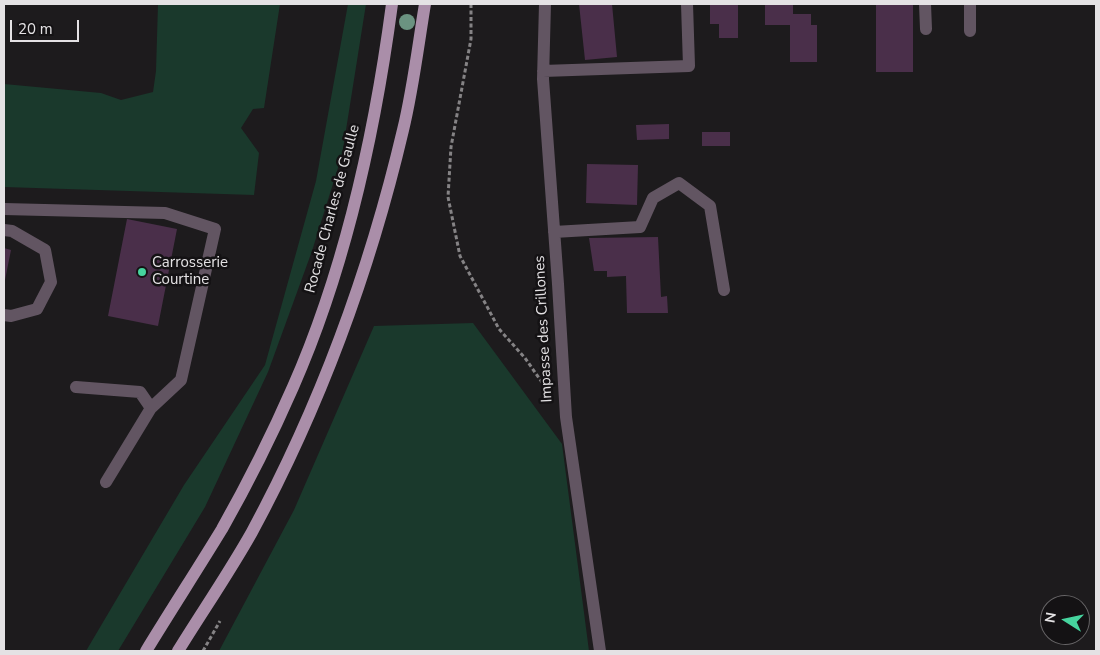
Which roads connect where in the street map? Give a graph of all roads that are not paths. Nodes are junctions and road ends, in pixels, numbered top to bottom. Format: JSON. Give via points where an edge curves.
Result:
{"nodes":[{"id":1,"x":392,"y":4,"type":"edge"},
{"id":2,"x":425,"y":4,"type":"edge"},
{"id":3,"x":545,"y":4,"type":"edge"},
{"id":4,"x":687,"y":4,"type":"edge"},
{"id":5,"x":925,"y":4,"type":"edge"},
{"id":6,"x":970,"y":4,"type":"edge"},
{"id":7,"x":926,"y":29,"type":"dead end"},
{"id":8,"x":970,"y":30,"type":"dead end"},
{"id":9,"x":543,"y":71,"type":"junction"},
{"id":10,"x":4,"y":209,"type":"edge"},
{"id":11,"x":4,"y":230,"type":"edge"},
{"id":12,"x":554,"y":232,"type":"junction"},
{"id":13,"x":724,"y":290,"type":"dead end"},
{"id":14,"x":4,"y":314,"type":"edge"},
{"id":15,"x":76,"y":387,"type":"dead end"},
{"id":16,"x":151,"y":408,"type":"junction"},
{"id":17,"x":106,"y":482,"type":"dead end"},
{"id":18,"x":146,"y":651,"type":"edge"},
{"id":19,"x":178,"y":651,"type":"edge"},
{"id":20,"x":600,"y":651,"type":"edge"}],
"edges":[{"from":1,"to":18,"type":"main road","name":"Rocade Charles de Gaulle","via":[[371,130],[344,240],[314,331],[260,458],[222,528]]},
{"from":2,"to":19,"type":"main road","via":[[403,128],[389,185],[341,335],[312,408],[251,534]]},
{"from":3,"to":9,"type":"street","name":"Impasse des Crillones"},
{"from":4,"to":9,"type":"street","via":[[689,66]]},
{"from":5,"to":7,"type":"street"},
{"from":6,"to":8,"type":"street"},
{"from":9,"to":12,"type":"street","name":"Impasse des Crillones"},
{"from":10,"to":16,"type":"street","via":[[166,213],[215,229],[181,380]]},
{"from":11,"to":14,"type":"street","via":[[12,231],[45,250],[51,282],[36,309],[11,316]]},
{"from":12,"to":13,"type":"street","via":[[640,227],[653,198],[679,183],[710,206]]},
{"from":12,"to":20,"type":"street","name":"Impasse des Crillones","via":[[566,417]]},
{"from":15,"to":16,"type":"street","via":[[140,392]]},
{"from":16,"to":17,"type":"street"}]}
